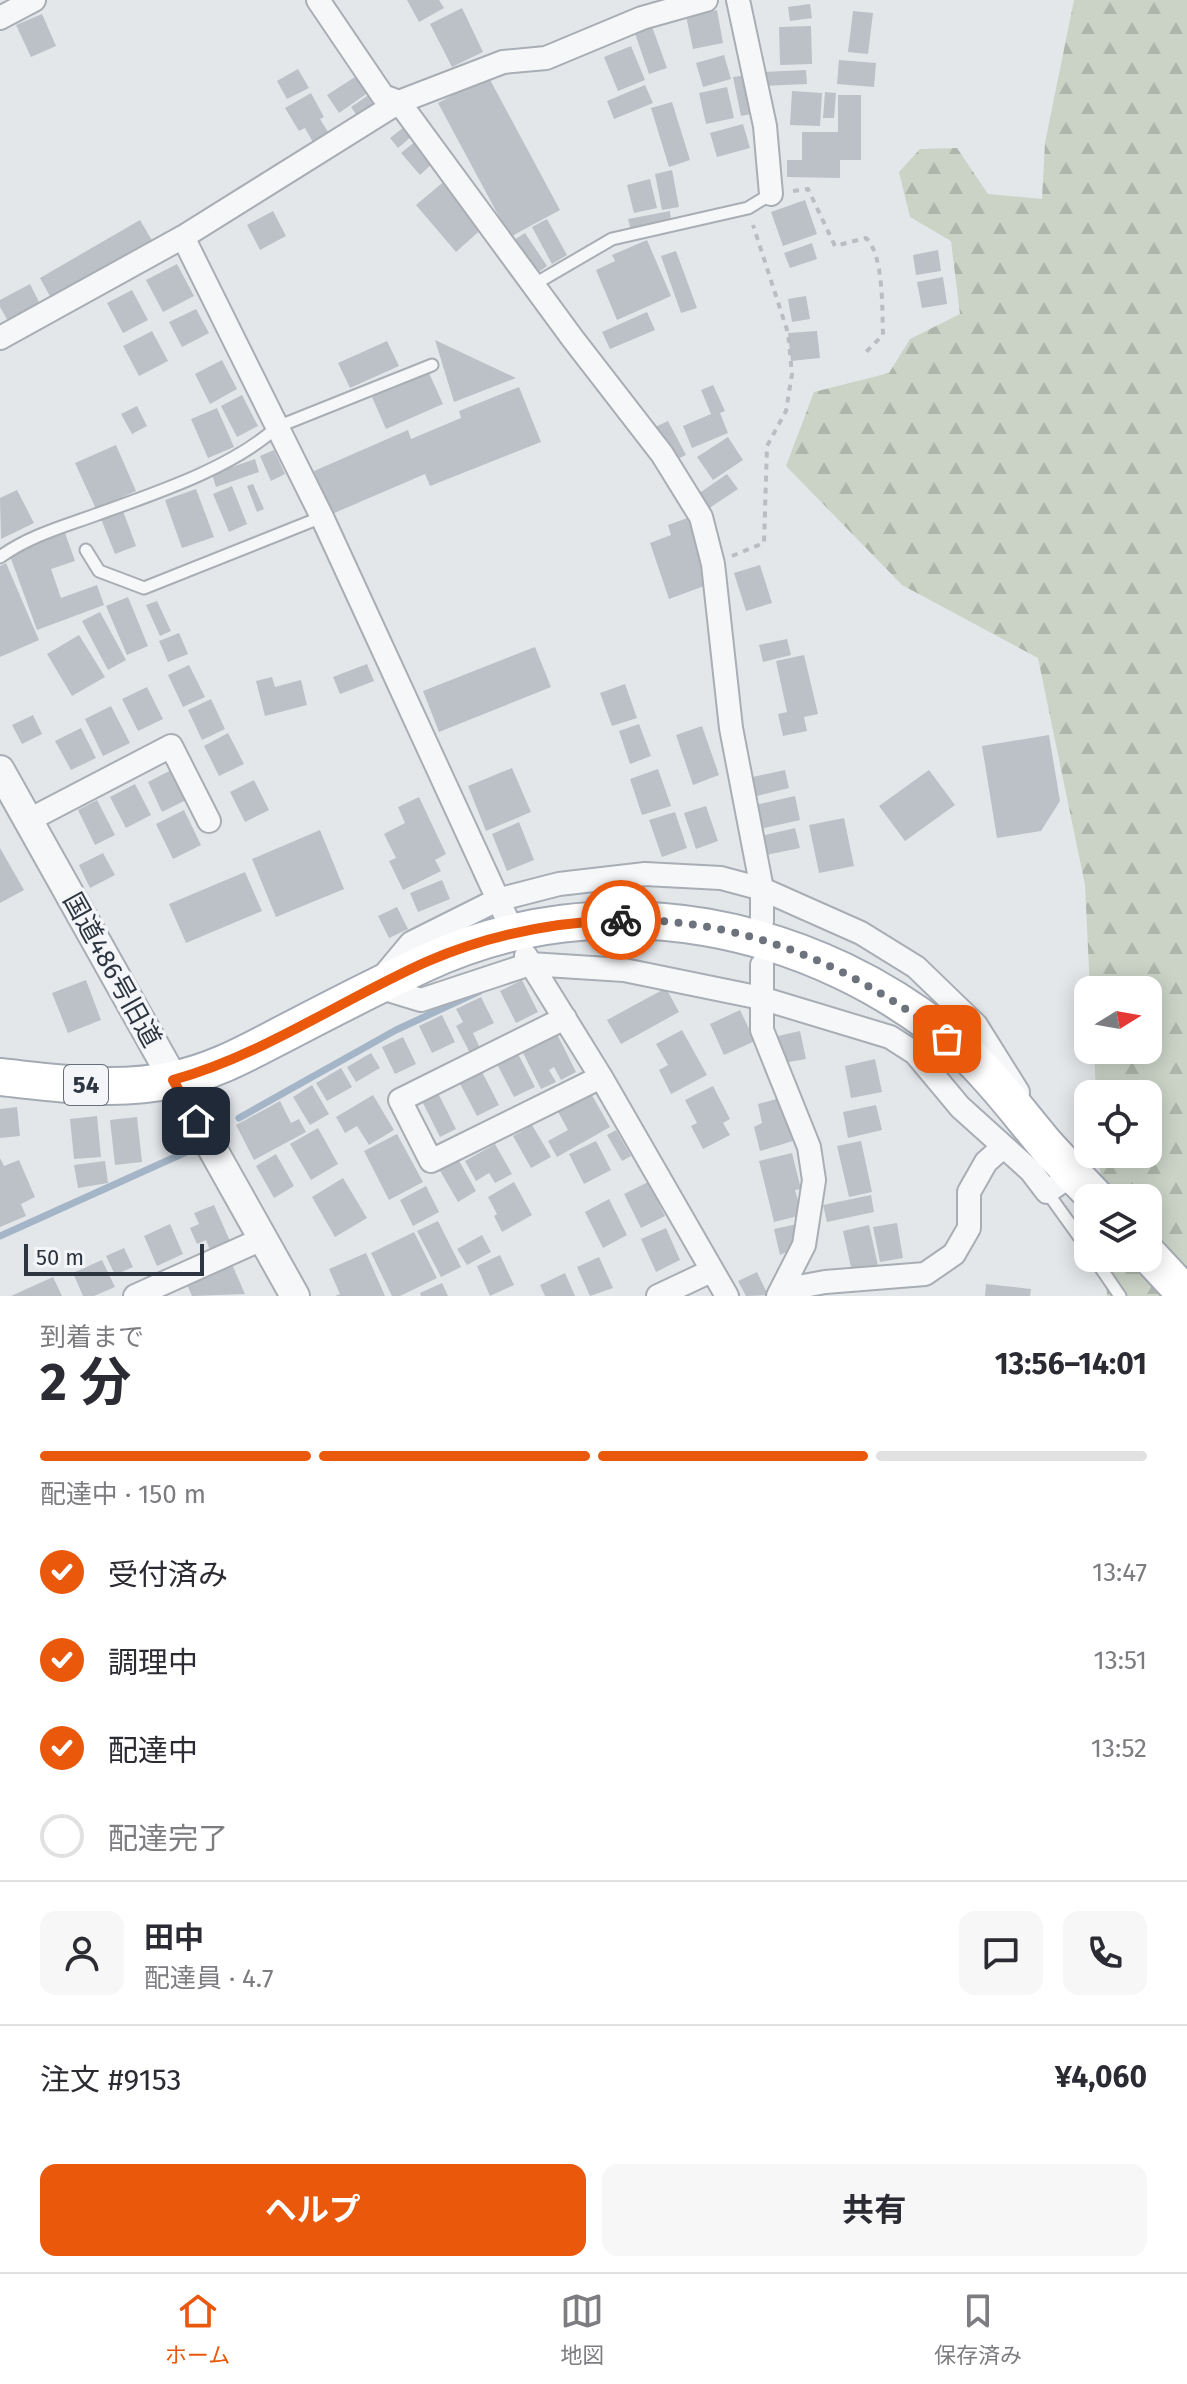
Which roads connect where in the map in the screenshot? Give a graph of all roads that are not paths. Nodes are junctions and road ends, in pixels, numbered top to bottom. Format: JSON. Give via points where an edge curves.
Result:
{"nodes":[{"id":1,"x":34,"y":0,"type":"edge"},
{"id":2,"x":318,"y":0,"type":"edge"},
{"id":3,"x":706,"y":0,"type":"edge"},
{"id":4,"x":738,"y":0,"type":"edge"},
{"id":5,"x":0,"y":18,"type":"edge"},
{"id":6,"x":399,"y":102,"type":"junction"},
{"id":7,"x":771,"y":194,"type":"joint"},
{"id":8,"x":183,"y":237,"type":"junction"},
{"id":9,"x":533,"y":285,"type":"junction"},
{"id":10,"x":0,"y":338,"type":"edge"},
{"id":11,"x":432,"y":365,"type":"dead end"},
{"id":12,"x":277,"y":427,"type":"junction"},
{"id":13,"x":322,"y":517,"type":"junction"},
{"id":14,"x":86,"y":550,"type":"dead end"},
{"id":15,"x":0,"y":557,"type":"edge"},
{"id":16,"x":1,"y":775,"type":"edge"},
{"id":17,"x":29,"y":820,"type":"junction"},
{"id":18,"x":209,"y":821,"type":"dead end"},
{"id":19,"x":762,"y":889,"type":"junction"},
{"id":20,"x":502,"y":909,"type":"junction"},
{"id":21,"x":762,"y":921,"type":"dead end"},
{"id":22,"x":527,"y":958,"type":"junction"},
{"id":23,"x":762,"y":965,"type":"dead end"},
{"id":24,"x":375,"y":986,"type":"junction"},
{"id":25,"x":761,"y":998,"type":"junction"},
{"id":26,"x":565,"y":1018,"type":"junction"},
{"id":27,"x":0,"y":1077,"type":"edge"},
{"id":28,"x":601,"y":1077,"type":"junction"},
{"id":29,"x":173,"y":1080,"type":"junction"},
{"id":30,"x":1047,"y":1146,"type":"junction"},
{"id":31,"x":1003,"y":1147,"type":"junction"},
{"id":32,"x":1072,"y":1188,"type":"edge"},
{"id":33,"x":262,"y":1239,"type":"junction"},
{"id":34,"x":1162,"y":1269,"type":"edge"},
{"id":35,"x":711,"y":1271,"type":"junction"},
{"id":36,"x":1104,"y":1272,"type":"edge"},
{"id":37,"x":780,"y":1293,"type":"edge"},
{"id":38,"x":135,"y":1296,"type":"edge"},
{"id":39,"x":295,"y":1296,"type":"edge"},
{"id":40,"x":658,"y":1296,"type":"edge"},
{"id":41,"x":727,"y":1296,"type":"edge"},
{"id":42,"x":1120,"y":1296,"type":"edge"},
{"id":43,"x":1187,"y":1296,"type":"edge"}],
"edges":[{"from":1,"to":5,"type":"street"},
{"from":2,"to":6,"type":"street","via":[[383,96]]},
{"from":3,"to":6,"type":"street","via":[[642,18],[546,58],[503,62]]},
{"from":4,"to":7,"type":"street","via":[[765,126]]},
{"from":6,"to":8,"type":"street"},
{"from":6,"to":9,"type":"street"},
{"from":7,"to":9,"type":"lane","via":[[748,208],[612,239]]},
{"from":8,"to":10,"type":"street"},
{"from":8,"to":12,"type":"street"},
{"from":9,"to":19,"type":"street","via":[[662,454],[701,517],[713,564],[731,728]]},
{"from":11,"to":12,"type":"lane"},
{"from":12,"to":13,"type":"street"},
{"from":12,"to":15,"type":"lane","via":[[259,444],[194,476],[54,529]]},
{"from":13,"to":14,"type":"lane","via":[[144,588],[99,571]]},
{"from":13,"to":20,"type":"street"},
{"from":16,"to":17,"type":"street","name":"国道486号旧道"},
{"from":17,"to":18,"type":"street","via":[[171,746]]},
{"from":17,"to":29,"type":"street","name":"国道486号旧道"},
{"from":19,"to":20,"type":"street","via":[[721,878],[645,874],[559,884]]},
{"from":19,"to":21,"type":"street"},
{"from":19,"to":30,"type":"street","via":[[861,933],[916,967],[976,1025]]},
{"from":20,"to":24,"type":"street","via":[[411,943]]},
{"from":22,"to":24,"type":"street","via":[[421,1000]]},
{"from":22,"to":25,"type":"street","via":[[624,970]]},
{"from":22,"to":26,"type":"street"},
{"from":23,"to":25,"type":"street"},
{"from":24,"to":29,"type":"main road","number":"54","via":[[230,1062]]},
{"from":24,"to":30,"type":"main road","number":"54","via":[[464,947],[550,926],[640,920],[753,936],[880,990],[964,1052]]},
{"from":25,"to":31,"type":"street","via":[[890,1037],[915,1053],[960,1107]]},
{"from":25,"to":37,"type":"street","via":[[762,1030],[809,1147],[814,1180],[804,1245]]},
{"from":26,"to":28,"type":"street"},
{"from":26,"to":28,"type":"street","via":[[400,1100],[431,1161]]},
{"from":27,"to":29,"type":"main road","number":"54","via":[[124,1086]]},
{"from":28,"to":35,"type":"street"},
{"from":29,"to":33,"type":"street","name":"国道486号旧道"},
{"from":30,"to":32,"type":"main road","number":"54"},
{"from":31,"to":32,"type":"street","via":[[1031,1171]]},
{"from":31,"to":37,"type":"street","via":[[986,1162],[969,1192],[969,1228],[954,1254],[925,1274],[825,1282]]},
{"from":33,"to":38,"type":"street"},
{"from":33,"to":39,"type":"street","name":"国道486号旧道"},
{"from":34,"to":43,"type":"main road"},
{"from":35,"to":40,"type":"street"},
{"from":35,"to":41,"type":"street"},
{"from":36,"to":42,"type":"lane"}]}
